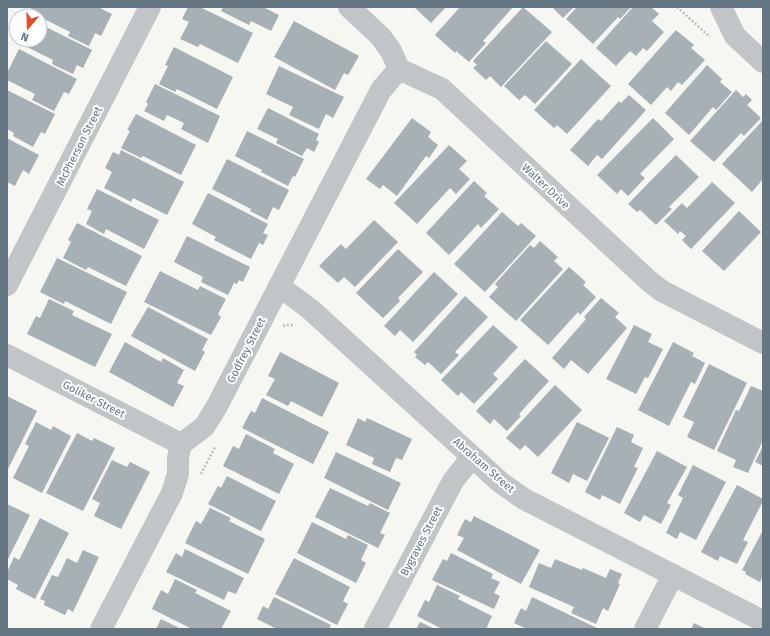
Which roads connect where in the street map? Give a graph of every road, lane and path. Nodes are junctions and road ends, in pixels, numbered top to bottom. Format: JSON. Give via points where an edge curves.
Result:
{"nodes":[{"id":1,"x":150,"y":7,"type":"edge"},
{"id":2,"x":349,"y":7,"type":"edge"},
{"id":3,"x":721,"y":7,"type":"edge"},
{"id":4,"x":763,"y":62,"type":"edge"},
{"id":5,"x":399,"y":69,"type":"junction"},
{"id":6,"x":7,"y":285,"type":"edge"},
{"id":7,"x":279,"y":286,"type":"junction"},
{"id":8,"x":300,"y":325,"type":"dead end"},
{"id":9,"x":280,"y":329,"type":"dead end"},
{"id":10,"x":763,"y":344,"type":"edge"},
{"id":11,"x":7,"y":354,"type":"edge"},
{"id":12,"x":181,"y":444,"type":"junction"},
{"id":13,"x":216,"y":445,"type":"dead end"},
{"id":14,"x":472,"y":457,"type":"junction"},
{"id":15,"x":198,"y":480,"type":"dead end"},
{"id":16,"x":673,"y":575,"type":"junction"},
{"id":17,"x":763,"y":621,"type":"edge"},
{"id":18,"x":100,"y":629,"type":"edge"},
{"id":19,"x":375,"y":629,"type":"edge"},
{"id":20,"x":645,"y":629,"type":"edge"}],
"edges":[{"from":1,"to":6,"type":"street","name":"McPherson Street"},
{"from":2,"to":5,"type":"street","via":[[382,36]]},
{"from":3,"to":4,"type":"street","via":[[735,36]]},
{"from":5,"to":7,"type":"street","name":"Godfrey Street","via":[[381,90]]},
{"from":5,"to":10,"type":"street","name":"Walter Drive","via":[[442,89],[662,291]]},
{"from":7,"to":12,"type":"street","name":"Godfrey Street","via":[[216,408],[204,427]]},
{"from":7,"to":14,"type":"street","name":"Abraham Street","via":[[310,309]]},
{"from":8,"to":9,"type":"path","via":[[286,325]]},
{"from":11,"to":12,"type":"street","name":"Goliker Street"},
{"from":12,"to":18,"type":"street","via":[[178,474],[172,492]]},
{"from":13,"to":15,"type":"path"},
{"from":14,"to":16,"type":"street","name":"Abraham Street","via":[[524,499]]},
{"from":14,"to":19,"type":"street","name":"Bygraves Street","via":[[453,481]]},
{"from":16,"to":17,"type":"street","name":"Abraham Street"},
{"from":16,"to":20,"type":"street"}]}
